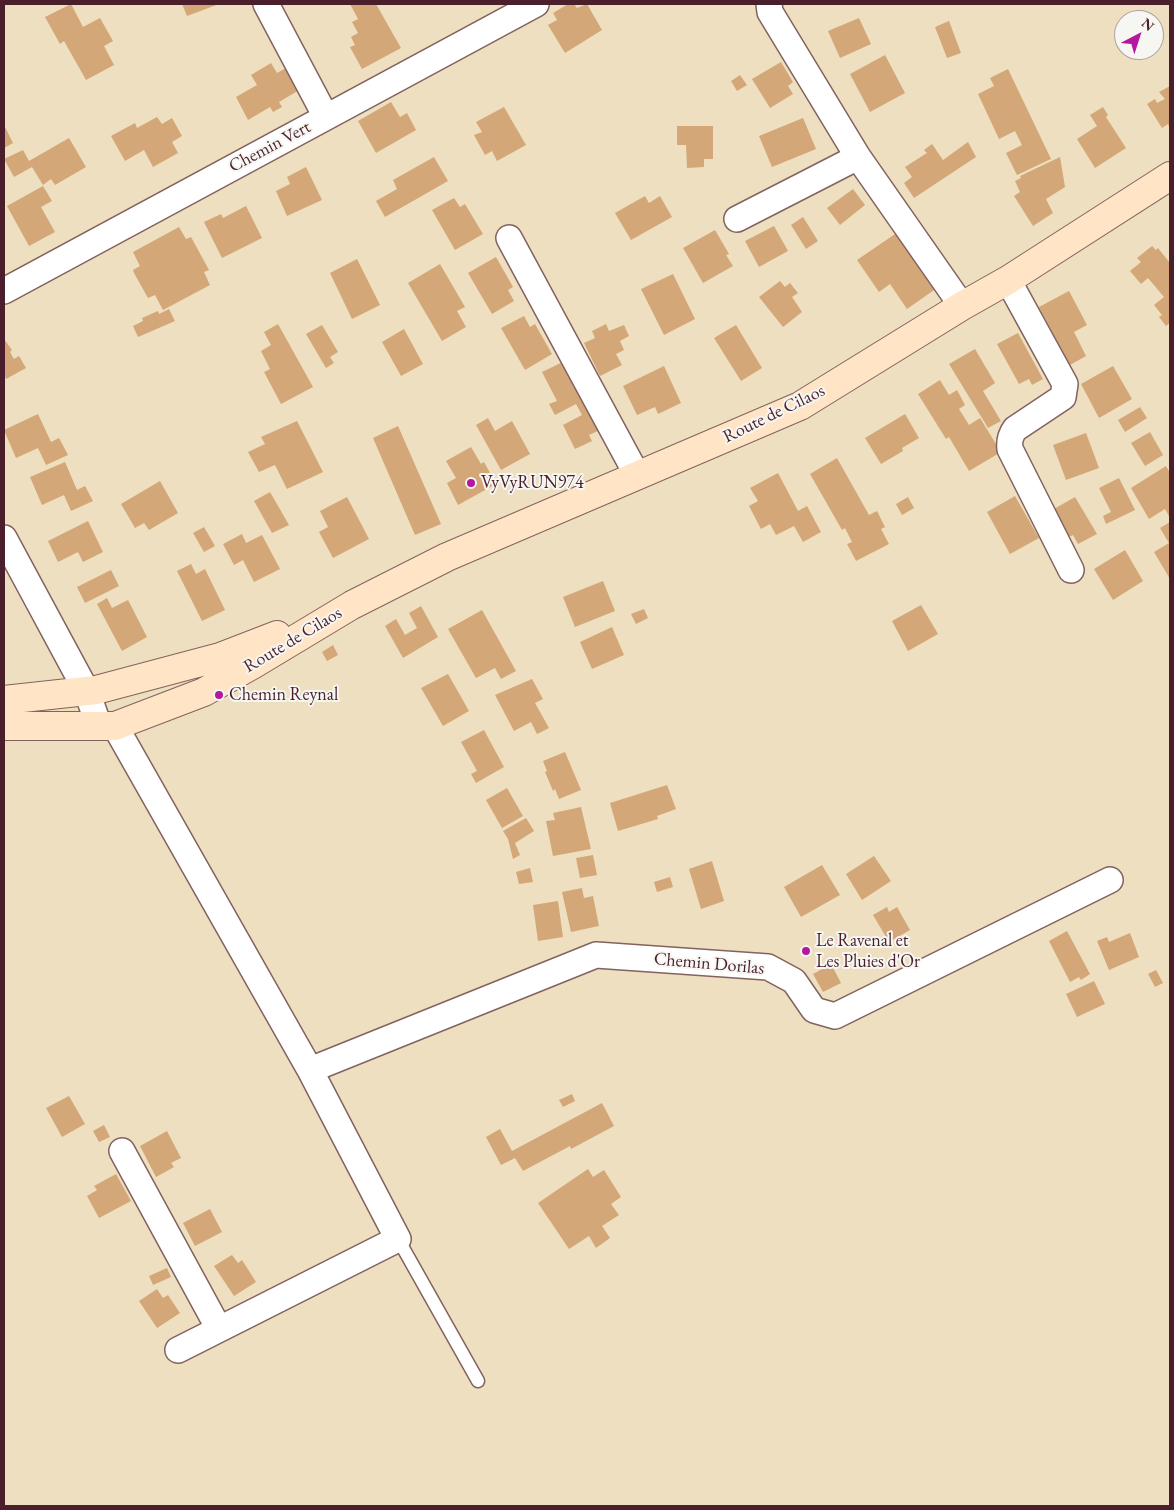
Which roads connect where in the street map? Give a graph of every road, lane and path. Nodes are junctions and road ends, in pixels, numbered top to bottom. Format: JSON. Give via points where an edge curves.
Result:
{"nodes":[{"id":1,"x":266,"y":4,"type":"edge"},
{"id":2,"x":536,"y":4,"type":"edge"},
{"id":3,"x":769,"y":4,"type":"edge"},
{"id":4,"x":326,"y":117,"type":"junction"},
{"id":5,"x":858,"y":157,"type":"junction"},
{"id":6,"x":1170,"y":176,"type":"edge"},
{"id":7,"x":737,"y":219,"type":"dead end"},
{"id":8,"x":509,"y":238,"type":"dead end"},
{"id":9,"x":1008,"y":280,"type":"junction"},
{"id":10,"x":4,"y":291,"type":"edge"},
{"id":11,"x":962,"y":306,"type":"junction"},
{"id":12,"x":637,"y":475,"type":"junction"},
{"id":13,"x":4,"y":538,"type":"edge"},
{"id":14,"x":1071,"y":570,"type":"dead end"},
{"id":15,"x":250,"y":656,"type":"junction"},
{"id":16,"x":87,"y":692,"type":"junction"},
{"id":17,"x":4,"y":700,"type":"edge"},
{"id":18,"x":4,"y":726,"type":"edge"},
{"id":19,"x":107,"y":726,"type":"junction"},
{"id":20,"x":1110,"y":880,"type":"dead end"},
{"id":21,"x":310,"y":1070,"type":"junction"},
{"id":22,"x":122,"y":1151,"type":"dead end"},
{"id":23,"x":398,"y":1239,"type":"junction"},
{"id":24,"x":219,"y":1329,"type":"junction"},
{"id":25,"x":178,"y":1350,"type":"dead end"},
{"id":26,"x":478,"y":1382,"type":"dead end"}],
"edges":[{"from":1,"to":4,"type":"street"},
{"from":2,"to":4,"type":"street","name":"Chemin Vert"},
{"from":3,"to":5,"type":"street","via":[[770,12]]},
{"from":4,"to":10,"type":"street","name":"Chemin Vert"},
{"from":5,"to":7,"type":"street"},
{"from":5,"to":11,"type":"street"},
{"from":6,"to":9,"type":"main road","name":"Route de Cilaos"},
{"from":8,"to":12,"type":"street"},
{"from":9,"to":11,"type":"main road","name":"Route de Cilaos"},
{"from":9,"to":14,"type":"street","via":[[1065,384],[1062,397],[1015,429],[1011,434],[1010,449]]},
{"from":11,"to":12,"type":"main road","name":"Route de Cilaos","via":[[800,406]]},
{"from":12,"to":15,"type":"main road","name":"Route de Cilaos","via":[[447,557]]},
{"from":13,"to":16,"type":"street"},
{"from":15,"to":16,"type":"main road","name":"Route de Cilaos","via":[[220,656]]},
{"from":15,"to":19,"type":"main road","name":"Route de Cilaos","via":[[204,692]]},
{"from":16,"to":17,"type":"main road","name":"Route de Cilaos"},
{"from":16,"to":19,"type":"street"},
{"from":18,"to":19,"type":"main road","name":"Route de Cilaos"},
{"from":19,"to":21,"type":"street"},
{"from":20,"to":21,"type":"street","name":"Chemin Dorilas","via":[[836,1016],[814,1010],[794,981],[768,967],[596,955]]},
{"from":21,"to":23,"type":"street"},
{"from":22,"to":24,"type":"street"},
{"from":23,"to":24,"type":"street"},
{"from":23,"to":26,"type":"lane"},
{"from":24,"to":25,"type":"street"}]}
